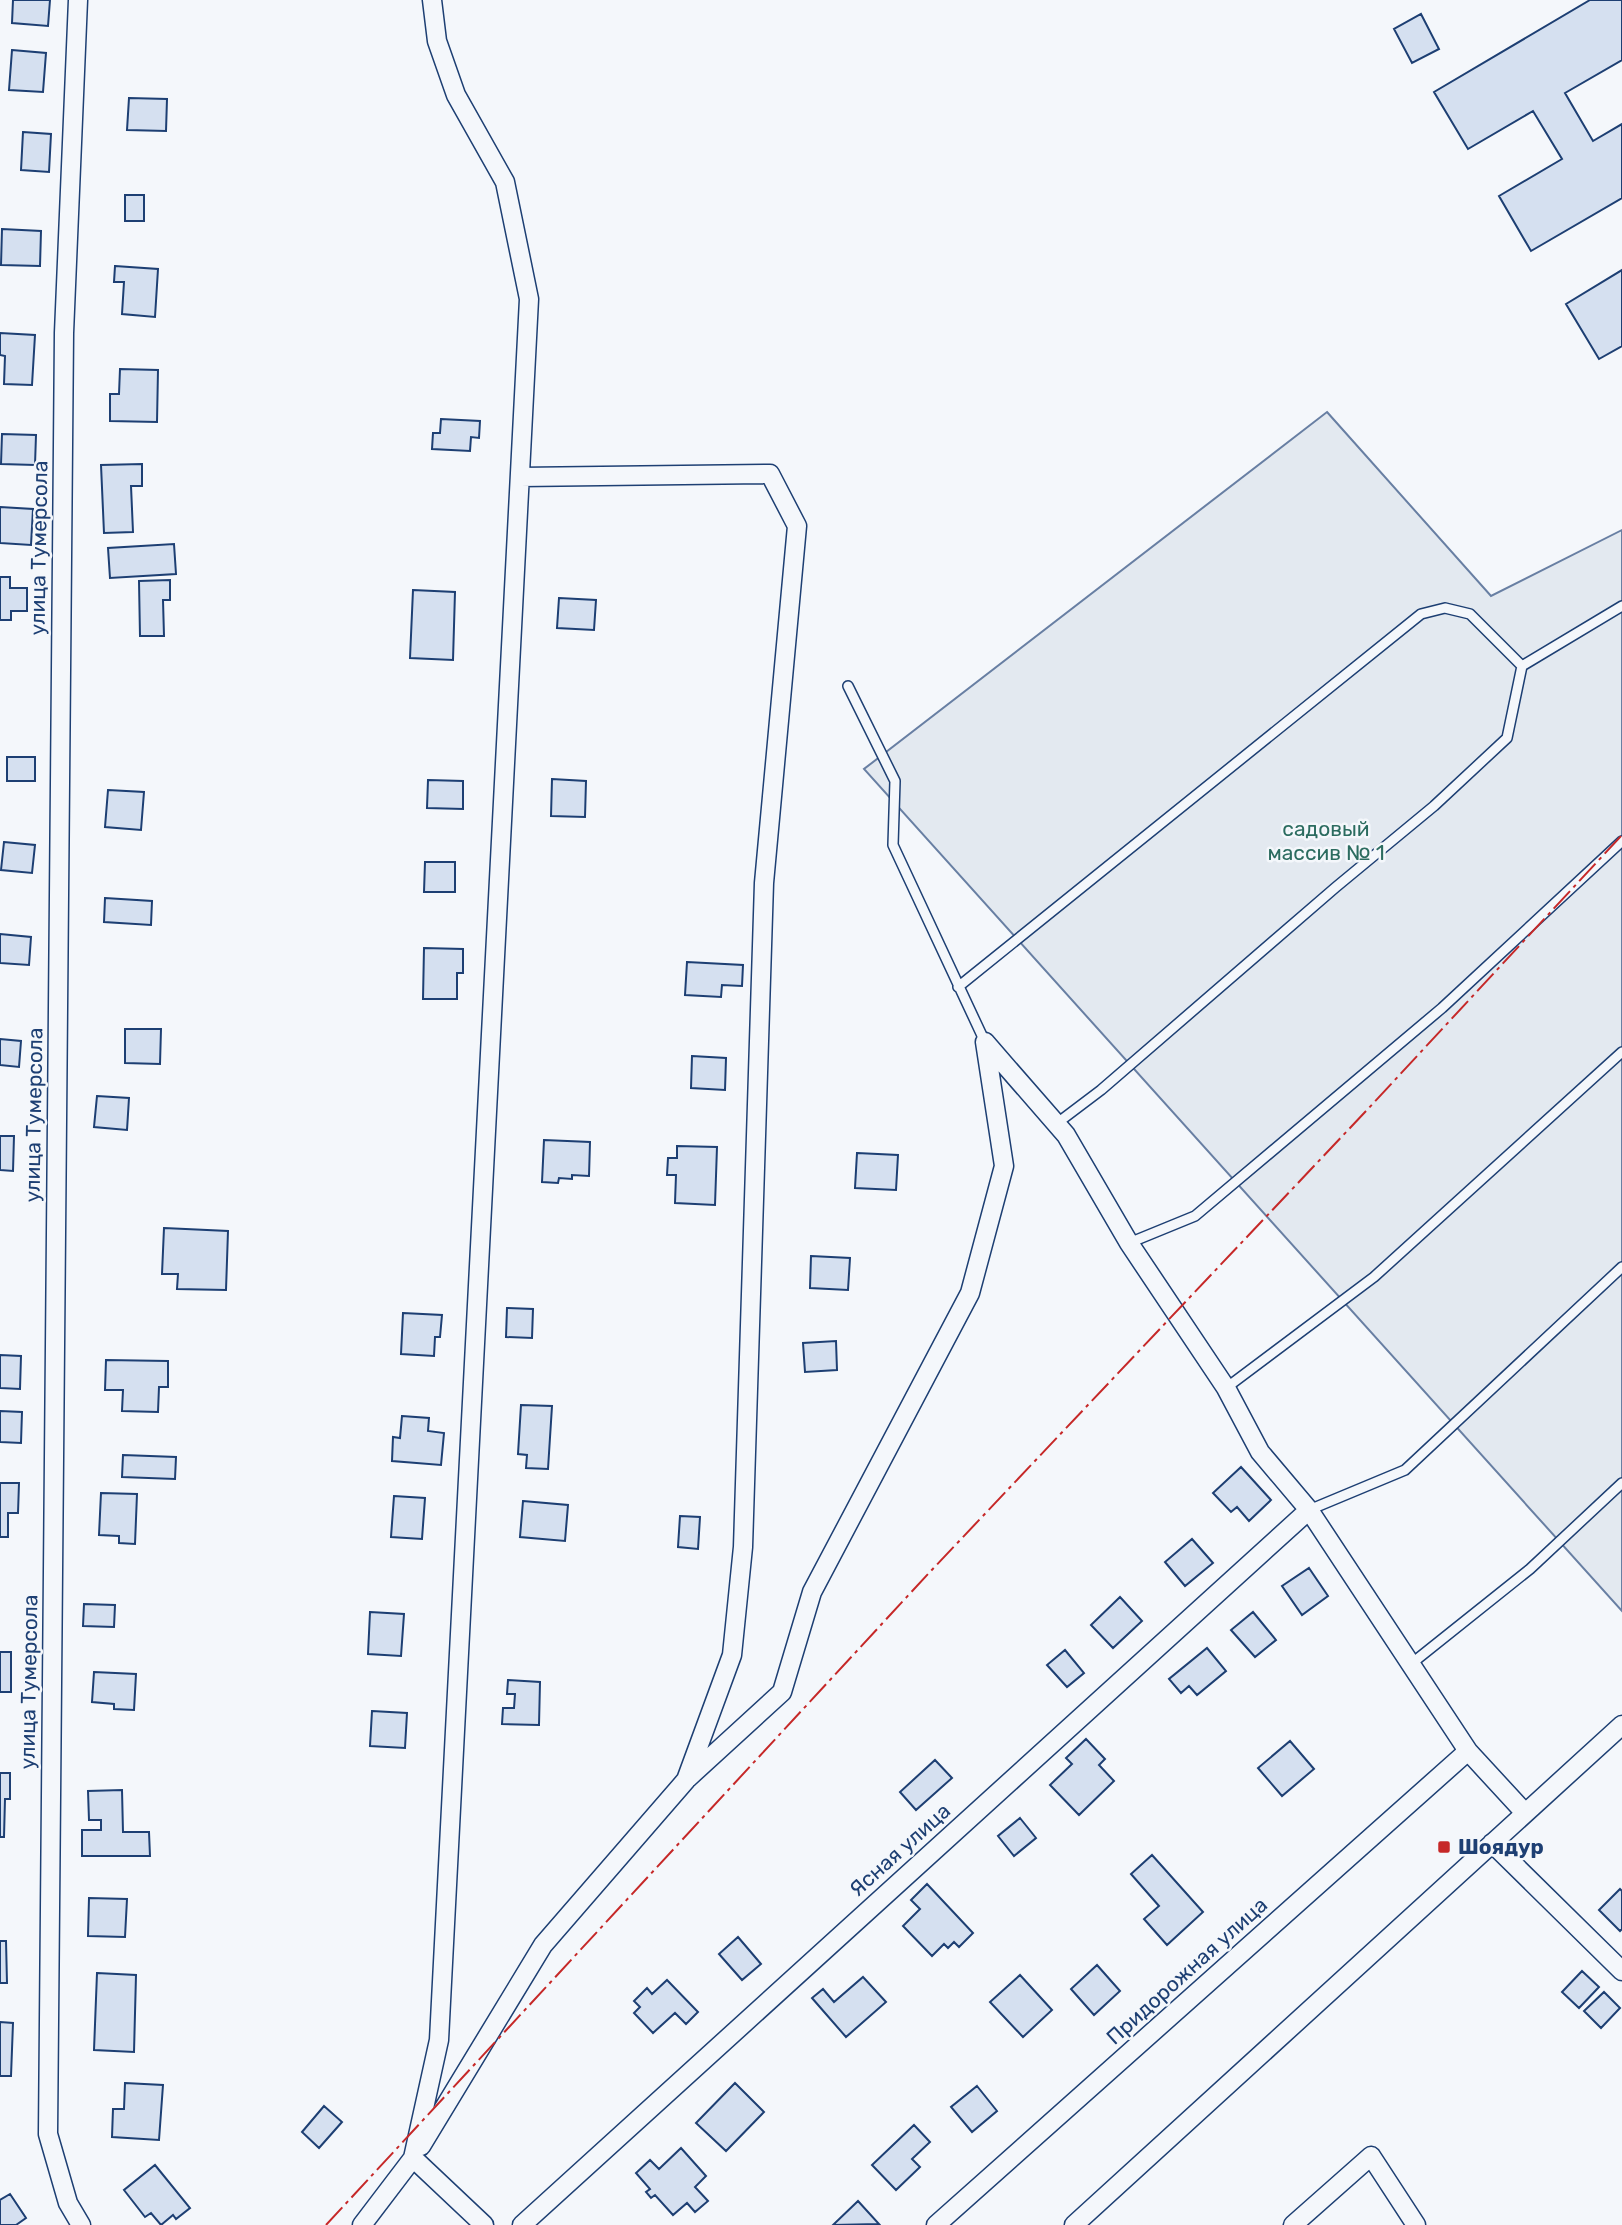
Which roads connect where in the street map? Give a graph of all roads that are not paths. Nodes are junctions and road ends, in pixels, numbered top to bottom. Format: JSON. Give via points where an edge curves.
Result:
{"nodes":[{"id":1,"x":78,"y":0,"type":"edge"},
{"id":2,"x":432,"y":0,"type":"edge"},
{"id":3,"x":520,"y":477,"type":"junction"},
{"id":4,"x":1622,"y":606,"type":"edge"},
{"id":5,"x":1522,"y":666,"type":"junction"},
{"id":6,"x":848,"y":686,"type":"dead end"},
{"id":7,"x":1622,"y":841,"type":"edge"},
{"id":8,"x":958,"y":987,"type":"junction"},
{"id":9,"x":985,"y":1042,"type":"junction"},
{"id":10,"x":1622,"y":1052,"type":"edge"},
{"id":11,"x":1056,"y":1124,"type":"junction"},
{"id":12,"x":1129,"y":1243,"type":"junction"},
{"id":13,"x":1622,"y":1267,"type":"edge"},
{"id":14,"x":1226,"y":1388,"type":"junction"},
{"id":15,"x":1622,"y":1483,"type":"edge"},
{"id":16,"x":1309,"y":1510,"type":"junction"},
{"id":17,"x":1411,"y":1664,"type":"junction"},
{"id":18,"x":1622,"y":1725,"type":"edge"},
{"id":19,"x":1468,"y":1751,"type":"junction"},
{"id":20,"x":686,"y":1780,"type":"junction"},
{"id":21,"x":1525,"y":1814,"type":"junction"},
{"id":22,"x":1492,"y":1843,"type":"junction"},
{"id":23,"x":1622,"y":1971,"type":"edge"},
{"id":24,"x":413,"y":2158,"type":"junction"},
{"id":25,"x":81,"y":2225,"type":"edge"},
{"id":26,"x":362,"y":2225,"type":"edge"},
{"id":27,"x":484,"y":2225,"type":"edge"},
{"id":28,"x":522,"y":2225,"type":"edge"},
{"id":29,"x":936,"y":2225,"type":"edge"},
{"id":30,"x":1074,"y":2225,"type":"edge"},
{"id":31,"x":1293,"y":2225,"type":"edge"},
{"id":32,"x":1416,"y":2225,"type":"edge"}],
"edges":[{"from":1,"to":25,"type":"street","name":"улица Тумерсола","via":[[64,332],[48,2134],[68,2203]]},
{"from":2,"to":3,"type":"street","via":[[438,41],[456,96],[505,183],[529,299]]},
{"from":3,"to":20,"type":"street","via":[[770,474],[797,526],[764,883],[743,1547],[732,1655]]},
{"from":3,"to":24,"type":"street","via":[[439,2040]]},
{"from":4,"to":5,"type":"lane"},
{"from":5,"to":8,"type":"lane","via":[[1470,614],[1445,608],[1421,614]]},
{"from":5,"to":11,"type":"lane","via":[[1507,738],[1434,806]]},
{"from":6,"to":8,"type":"lane","via":[[895,781],[893,845]]},
{"from":7,"to":12,"type":"lane","via":[[1442,1008],[1195,1216]]},
{"from":8,"to":9,"type":"lane"},
{"from":9,"to":11,"type":"street"},
{"from":9,"to":20,"type":"street","via":[[1004,1166],[970,1293],[812,1592],[782,1692]]},
{"from":10,"to":14,"type":"lane","via":[[1374,1277]]},
{"from":11,"to":12,"type":"street"},
{"from":12,"to":14,"type":"street"},
{"from":13,"to":16,"type":"lane","via":[[1405,1470]]},
{"from":14,"to":16,"type":"street","via":[[1260,1452]]},
{"from":15,"to":17,"type":"lane","via":[[1530,1569]]},
{"from":16,"to":17,"type":"street"},
{"from":16,"to":28,"type":"street","name":"Ясная улица"},
{"from":17,"to":19,"type":"street"},
{"from":18,"to":21,"type":"street"},
{"from":19,"to":21,"type":"street"},
{"from":19,"to":29,"type":"street","name":"Придорожная улица"},
{"from":20,"to":24,"type":"street","via":[[543,1945]]},
{"from":21,"to":22,"type":"street"},
{"from":22,"to":23,"type":"street"},
{"from":22,"to":30,"type":"street"},
{"from":24,"to":26,"type":"street"},
{"from":24,"to":27,"type":"street"},
{"from":31,"to":32,"type":"street","via":[[1371,2156]]}]}
